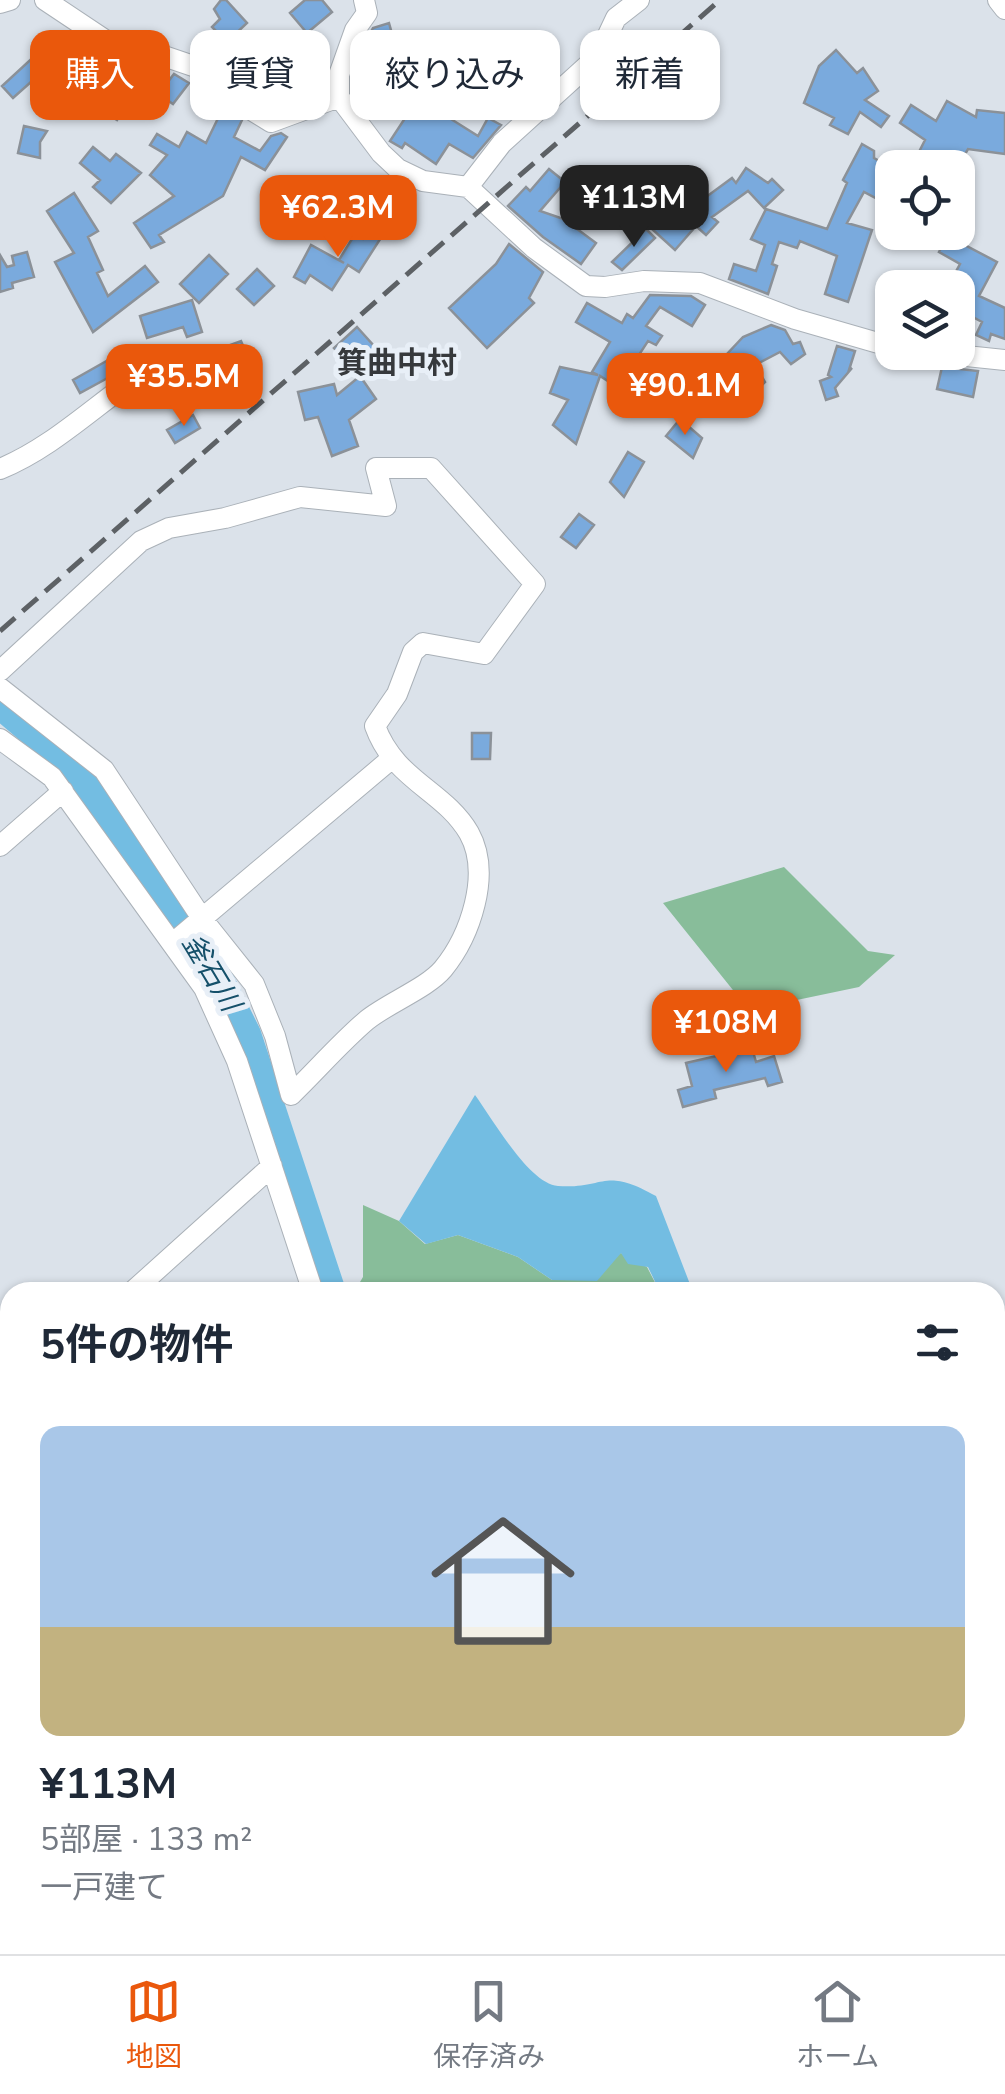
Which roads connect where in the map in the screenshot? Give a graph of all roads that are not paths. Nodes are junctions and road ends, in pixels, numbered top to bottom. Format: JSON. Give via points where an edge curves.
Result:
{"nodes":[{"id":1,"x":10,"y":0,"type":"edge"},
{"id":2,"x":45,"y":0,"type":"edge"},
{"id":3,"x":364,"y":0,"type":"edge"},
{"id":4,"x":639,"y":0,"type":"edge"},
{"id":5,"x":998,"y":0,"type":"edge"},
{"id":6,"x":0,"y":3,"type":"edge"},
{"id":7,"x":1005,"y":8,"type":"edge"},
{"id":8,"x":339,"y":97,"type":"junction"},
{"id":9,"x":468,"y":187,"type":"junction"},
{"id":10,"x":875,"y":341,"type":"edge"},
{"id":11,"x":975,"y":357,"type":"edge"},
{"id":12,"x":1005,"y":360,"type":"edge"},
{"id":13,"x":146,"y":371,"type":"dead end"},
{"id":14,"x":0,"y":469,"type":"edge"},
{"id":15,"x":0,"y":672,"type":"edge"},
{"id":16,"x":0,"y":688,"type":"edge"},
{"id":17,"x":0,"y":739,"type":"edge"},
{"id":18,"x":391,"y":759,"type":"junction"},
{"id":19,"x":62,"y":791,"type":"junction"},
{"id":20,"x":0,"y":846,"type":"edge"},
{"id":21,"x":201,"y":921,"type":"junction"},
{"id":22,"x":177,"y":940,"type":"junction"},
{"id":23,"x":272,"y":1166,"type":"junction"},
{"id":24,"x":143,"y":1282,"type":"edge"},
{"id":25,"x":310,"y":1282,"type":"edge"}],
"edges":[{"from":1,"to":6,"type":"street"},
{"from":2,"to":8,"type":"street","via":[[116,48],[150,51],[199,68],[222,92],[271,122]]},
{"from":3,"to":8,"type":"street","via":[[367,13],[340,75]]},
{"from":4,"to":9,"type":"street","via":[[616,18],[598,56],[502,143]]},
{"from":5,"to":7,"type":"street"},
{"from":8,"to":9,"type":"street","via":[[398,169]]},
{"from":9,"to":10,"type":"street","via":[[586,286],[700,284]]},
{"from":11,"to":12,"type":"street"},
{"from":13,"to":14,"type":"street","via":[[34,455]]},
{"from":15,"to":18,"type":"street","via":[[140,541],[300,497],[386,506],[376,468],[431,468],[535,584],[484,654],[423,643],[413,652],[375,726]]},
{"from":16,"to":21,"type":"street","via":[[104,770]]},
{"from":17,"to":19,"type":"street"},
{"from":18,"to":21,"type":"street"},
{"from":18,"to":21,"type":"street","via":[[471,836],[475,909],[441,971],[367,1020],[291,1096],[254,984]]},
{"from":19,"to":20,"type":"street"},
{"from":19,"to":22,"type":"street"},
{"from":21,"to":22,"type":"street"},
{"from":22,"to":23,"type":"street","via":[[220,1017]]},
{"from":23,"to":24,"type":"street"},
{"from":23,"to":25,"type":"street"}]}
